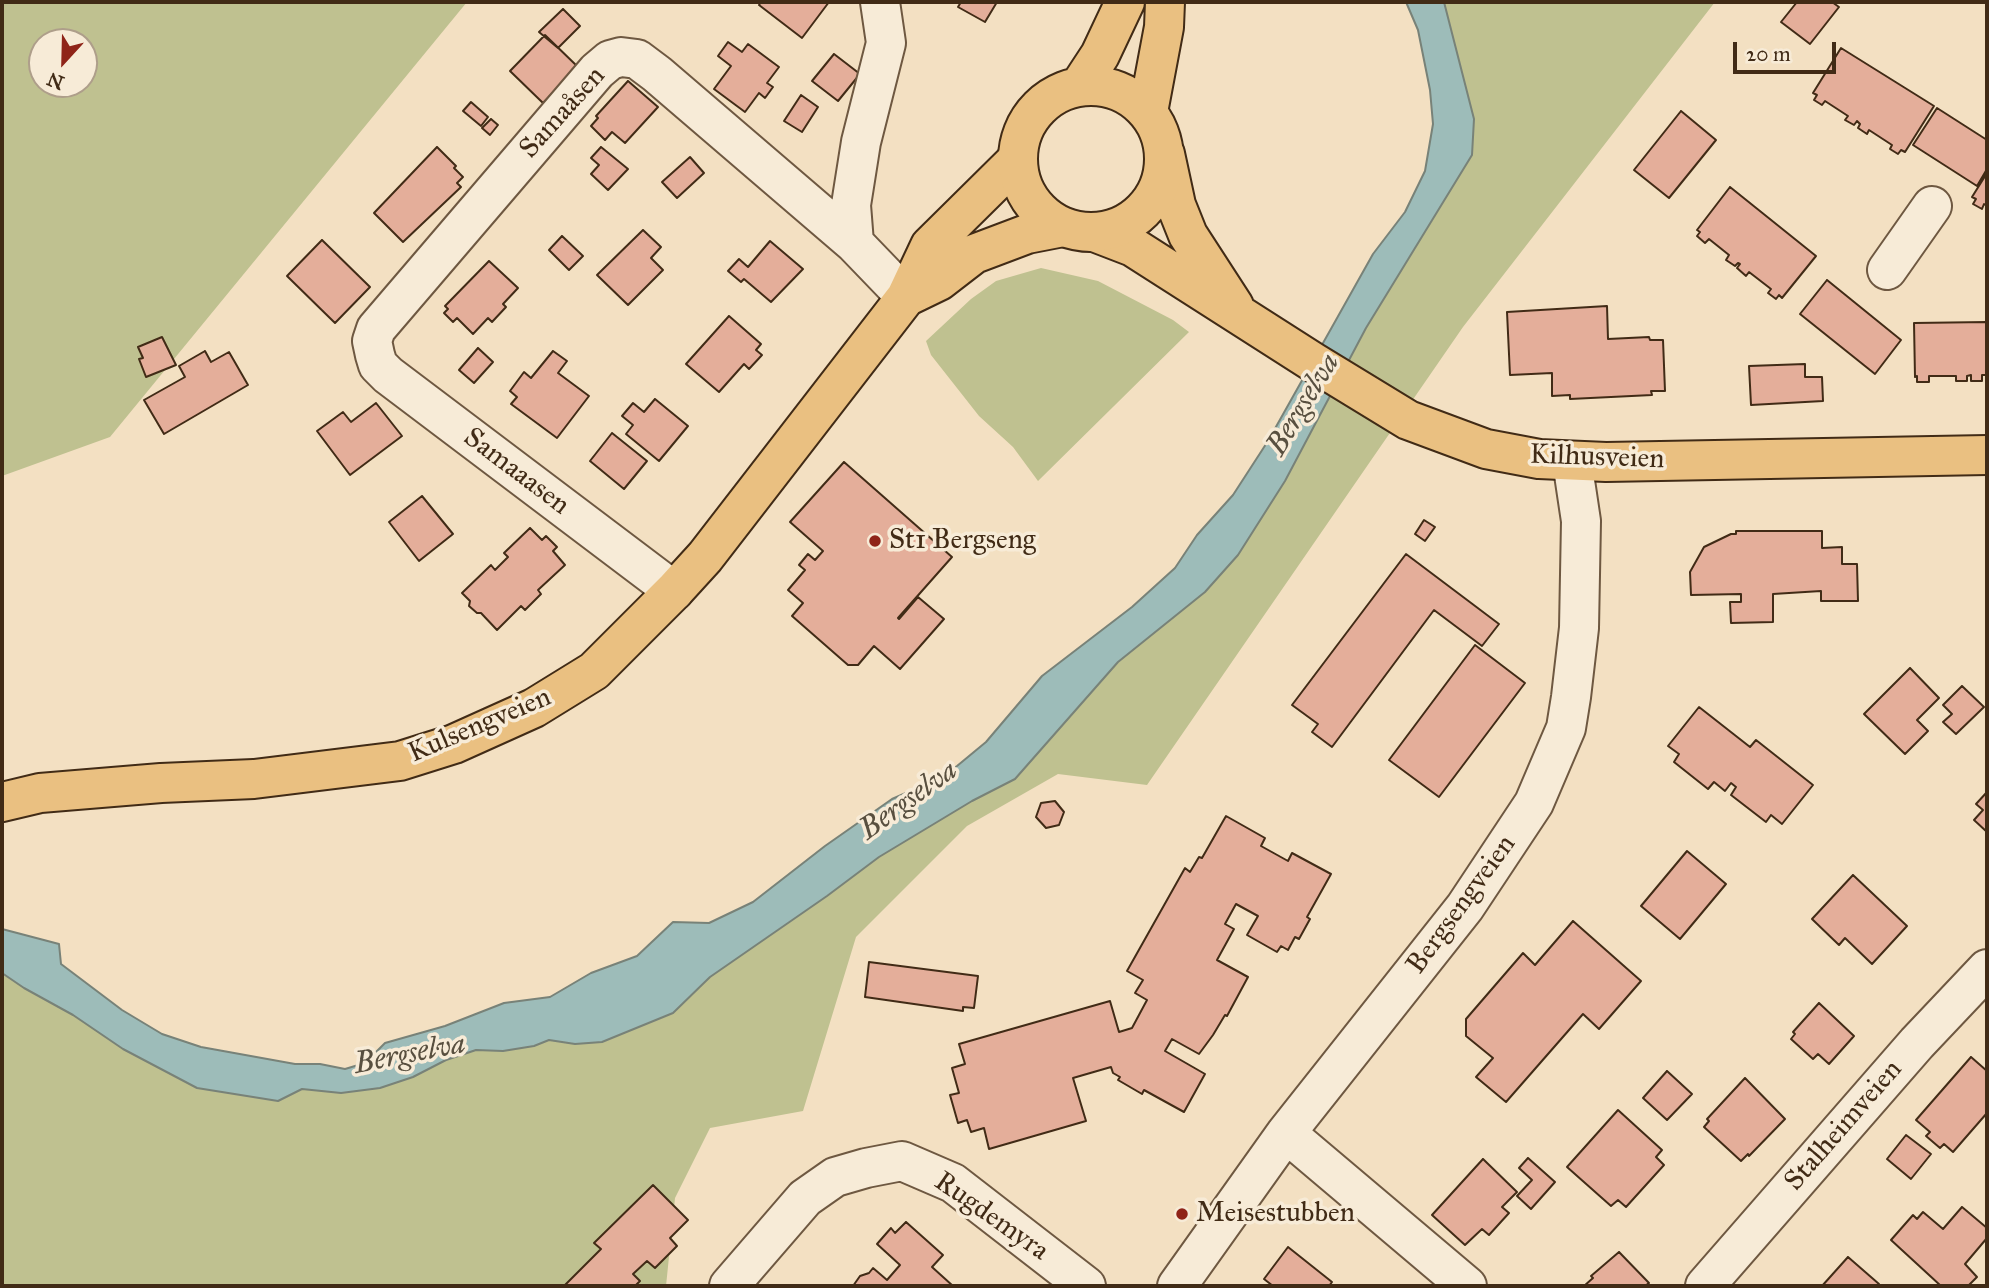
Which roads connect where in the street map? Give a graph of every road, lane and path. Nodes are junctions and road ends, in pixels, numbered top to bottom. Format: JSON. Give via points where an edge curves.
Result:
{"nodes":[{"id":1,"x":880,"y":2,"type":"edge"},
{"id":2,"x":1165,"y":2,"type":"edge"},
{"id":3,"x":1121,"y":5,"type":"edge"},
{"id":4,"x":1079,"y":87,"type":"junction"},
{"id":5,"x":1148,"y":113,"type":"junction"},
{"id":6,"x":1165,"y":154,"type":"junction"},
{"id":7,"x":1018,"y":159,"type":"junction"},
{"id":8,"x":1933,"y":206,"type":"dead end"},
{"id":9,"x":1079,"y":229,"type":"junction"},
{"id":10,"x":854,"y":243,"type":"junction"},
{"id":11,"x":1887,"y":270,"type":"dead end"},
{"id":12,"x":906,"y":297,"type":"junction"},
{"id":13,"x":1241,"y":317,"type":"junction"},
{"id":14,"x":372,"y":341,"type":"joint"},
{"id":15,"x":1987,"y":455,"type":"edge"},
{"id":16,"x":1572,"y":461,"type":"junction"},
{"id":17,"x":674,"y":591,"type":"junction"},
{"id":18,"x":2,"y":802,"type":"edge"},
{"id":19,"x":1987,"y":969,"type":"edge"},
{"id":20,"x":1286,"y":1133,"type":"junction"},
{"id":21,"x":729,"y":1286,"type":"edge"},
{"id":22,"x":1086,"y":1286,"type":"edge"},
{"id":23,"x":1177,"y":1286,"type":"edge"},
{"id":24,"x":1467,"y":1286,"type":"edge"},
{"id":25,"x":1704,"y":1286,"type":"edge"}],
"edges":[{"from":1,"to":10,"type":"street","via":[[886,43],[859,154],[851,205]]},
{"from":2,"to":5,"type":"main road"},
{"from":3,"to":4,"type":"main road","via":[[1100,55]]},
{"from":4,"to":5,"type":"main road","via":[[1105,87],[1129,96]]},
{"from":4,"to":7,"type":"main road","via":[[1042,104],[1029,120]]},
{"from":5,"to":6,"type":"main road","via":[[1160,132]]},
{"from":6,"to":9,"type":"main road","via":[[1153,199],[1137,216],[1117,228]]},
{"from":6,"to":13,"type":"main road","name":"Kilhusveien","via":[[1188,235]]},
{"from":7,"to":9,"type":"main road","via":[[1031,200],[1045,215]]},
{"from":7,"to":12,"type":"main road","name":"Kulsengveien","via":[[930,246]]},
{"from":8,"to":11,"type":"street"},
{"from":9,"to":12,"type":"main road","name":"Kulsengveien","via":[[1027,234],[974,254],[939,281]]},
{"from":9,"to":13,"type":"main road","name":"Kilhusveien","via":[[1133,247]]},
{"from":10,"to":12,"type":"street","name":"Samaåsen"},
{"from":10,"to":14,"type":"street","name":"Samaåsen","via":[[657,74],[637,59],[621,57],[610,60],[588,82],[376,329]]},
{"from":12,"to":17,"type":"main road","name":"Kulsengveien"},
{"from":13,"to":16,"type":"main road","name":"Kilhusveien","via":[[1408,420],[1486,449]]},
{"from":14,"to":17,"type":"street","name":"Samaaasen","via":[[379,365],[388,375]]},
{"from":15,"to":16,"type":"main road","name":"Kilhusveien"},
{"from":16,"to":20,"type":"street","name":"Bergsengveien","via":[[1581,521],[1579,628],[1566,728],[1553,763],[1534,803],[1465,907]]},
{"from":17,"to":18,"type":"main road","name":"Kulsengveien","via":[[594,671],[534,708],[454,744],[400,761],[254,779],[40,793]]},
{"from":19,"to":25,"type":"street","name":"Stalheimveien"},
{"from":20,"to":23,"type":"street","name":"Bergsengveien"},
{"from":20,"to":24,"type":"street"},
{"from":21,"to":22,"type":"street","name":"Rugdemyra","via":[[805,1198],[835,1177],[902,1161],[953,1183]]}]}
